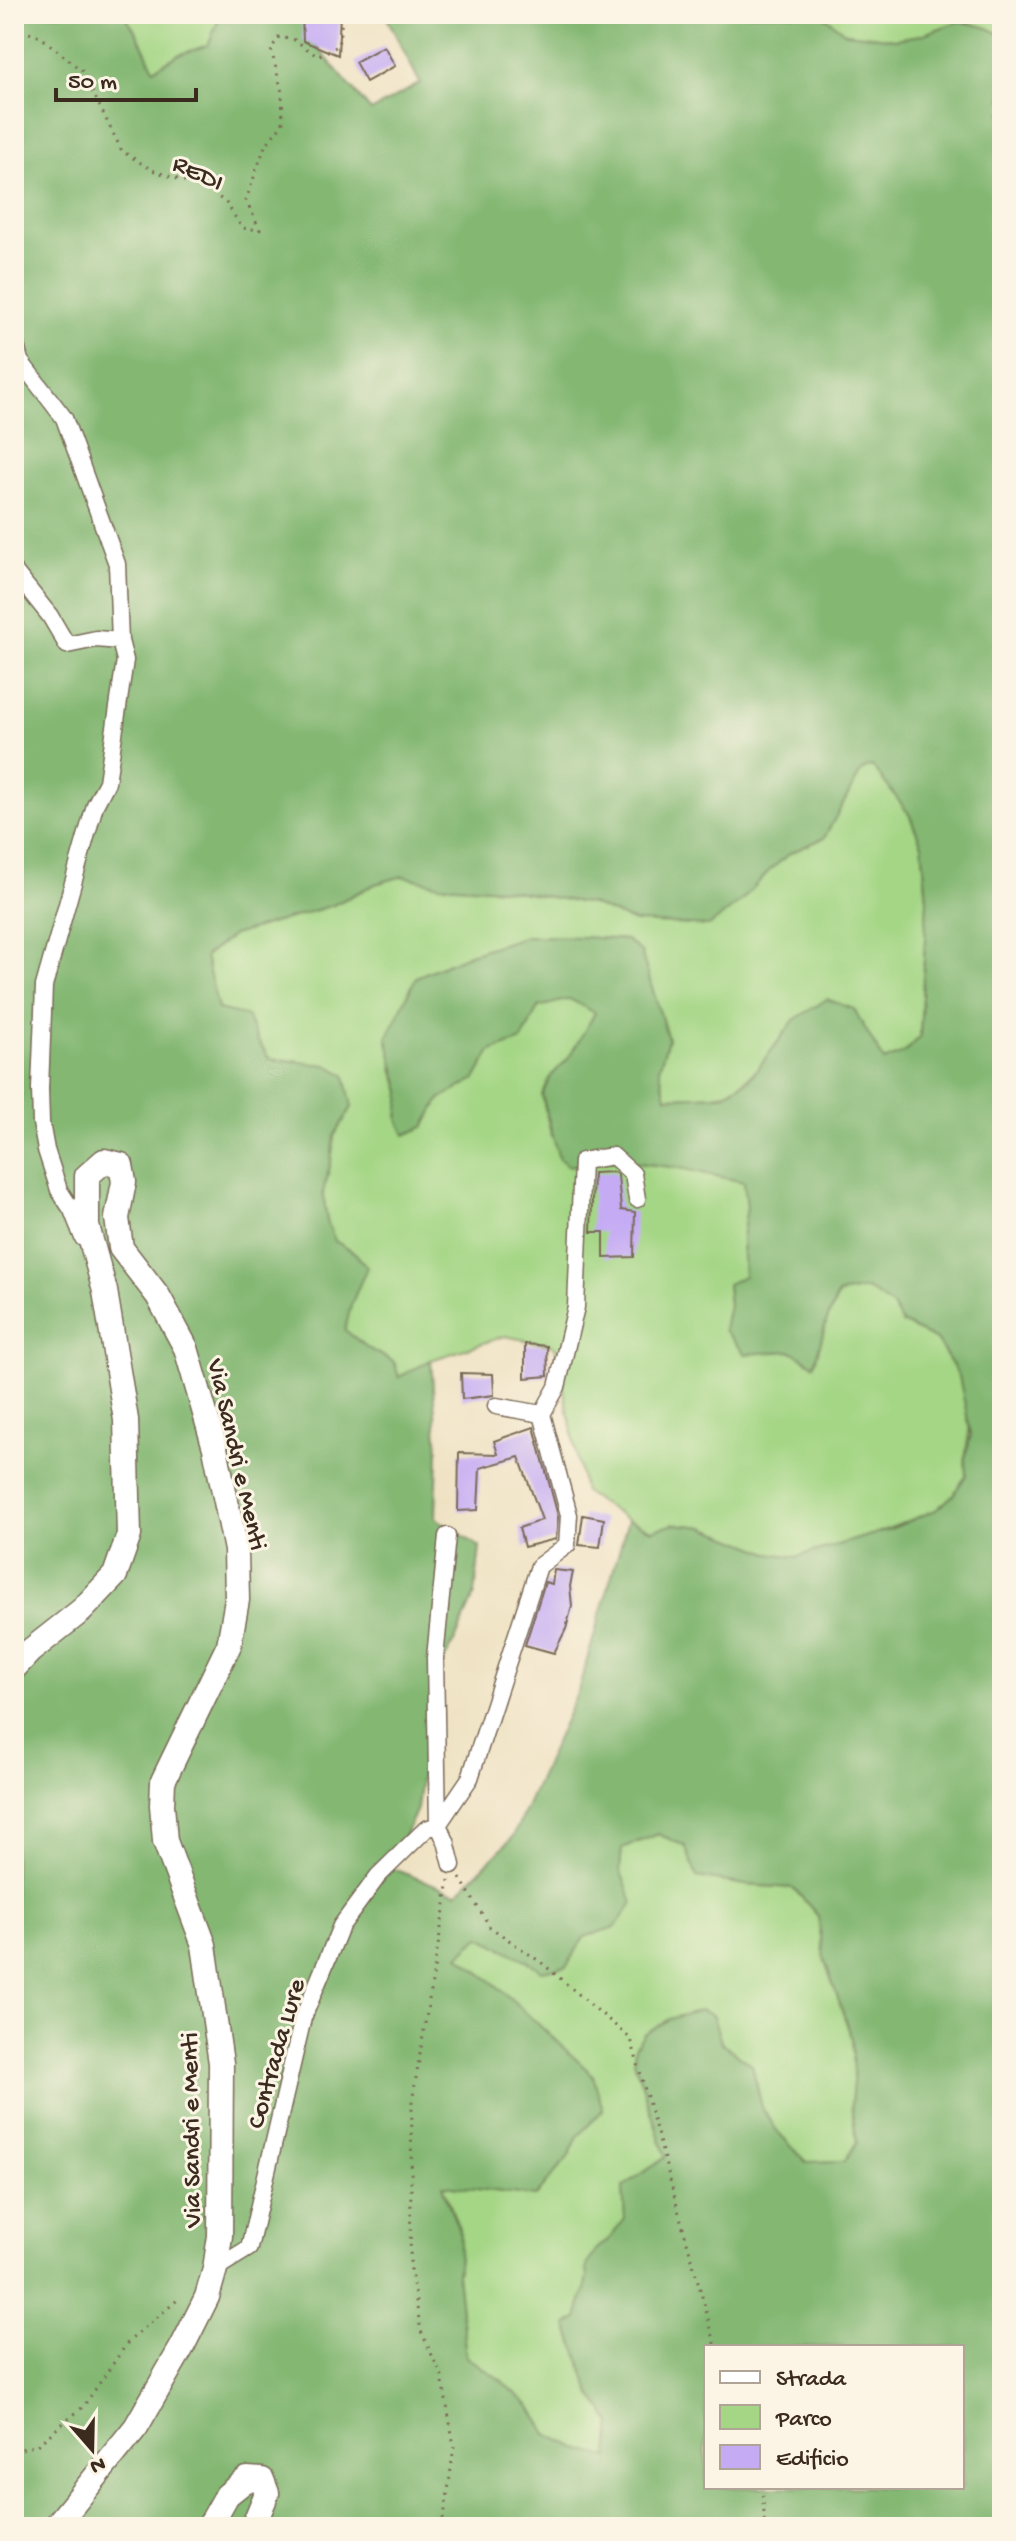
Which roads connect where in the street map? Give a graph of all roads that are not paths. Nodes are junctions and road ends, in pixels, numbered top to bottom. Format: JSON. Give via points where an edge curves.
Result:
{"nodes":[{"id":1,"x":14,"y":337,"type":"edge"},
{"id":2,"x":14,"y":571,"type":"edge"},
{"id":3,"x":120,"y":641,"type":"junction"},
{"id":4,"x":637,"y":1199,"type":"dead end"},
{"id":5,"x":94,"y":1250,"type":"junction"},
{"id":6,"x":496,"y":1406,"type":"dead end"},
{"id":7,"x":542,"y":1414,"type":"junction"},
{"id":8,"x":447,"y":1536,"type":"dead end"},
{"id":9,"x":14,"y":1668,"type":"edge"},
{"id":10,"x":438,"y":1825,"type":"junction"},
{"id":11,"x":452,"y":1865,"type":"road end"},
{"id":12,"x":215,"y":2269,"type":"junction"},
{"id":13,"x":55,"y":2527,"type":"edge"},
{"id":14,"x":209,"y":2527,"type":"edge"},
{"id":15,"x":253,"y":2527,"type":"edge"}],
"edges":[{"from":1,"to":3,"type":"street","via":[[20,361],[64,418],[117,564]]},
{"from":2,"to":3,"type":"street","via":[[67,645]]},
{"from":3,"to":5,"type":"street","via":[[125,660],[107,782],[95,805],[44,986],[41,1123],[46,1150],[59,1190],[84,1242]]},
{"from":4,"to":7,"type":"street","via":[[633,1174],[613,1156],[582,1161],[576,1307],[557,1387]]},
{"from":5,"to":9,"type":"main road","name":"Via Sandri e Menti","via":[[126,1420],[129,1535],[115,1575]]},
{"from":5,"to":12,"type":"main road","name":"Via Sandri e Menti","via":[[87,1226],[87,1176],[104,1161],[121,1165],[121,1248],[158,1296],[186,1348],[215,1448],[236,1550],[237,1600],[229,1645],[163,1781],[162,1805],[165,1841],[204,1945],[221,2063],[220,2236]]},
{"from":6,"to":7,"type":"street"},
{"from":7,"to":10,"type":"street","name":"Contrada Lure","via":[[569,1515],[567,1545],[539,1566],[470,1778]]},
{"from":8,"to":10,"type":"street","via":[[435,1658]]},
{"from":10,"to":11,"type":"street"},
{"from":10,"to":12,"type":"street","name":"Contrada Lure","via":[[426,1829],[378,1876],[341,1926],[303,2018],[249,2248]]},
{"from":12,"to":13,"type":"main road","name":"Via Sandri e Menti","via":[[200,2310],[136,2427]]},
{"from":14,"to":15,"type":"main road","via":[[227,2495],[247,2479],[262,2480],[267,2493]]}]}
